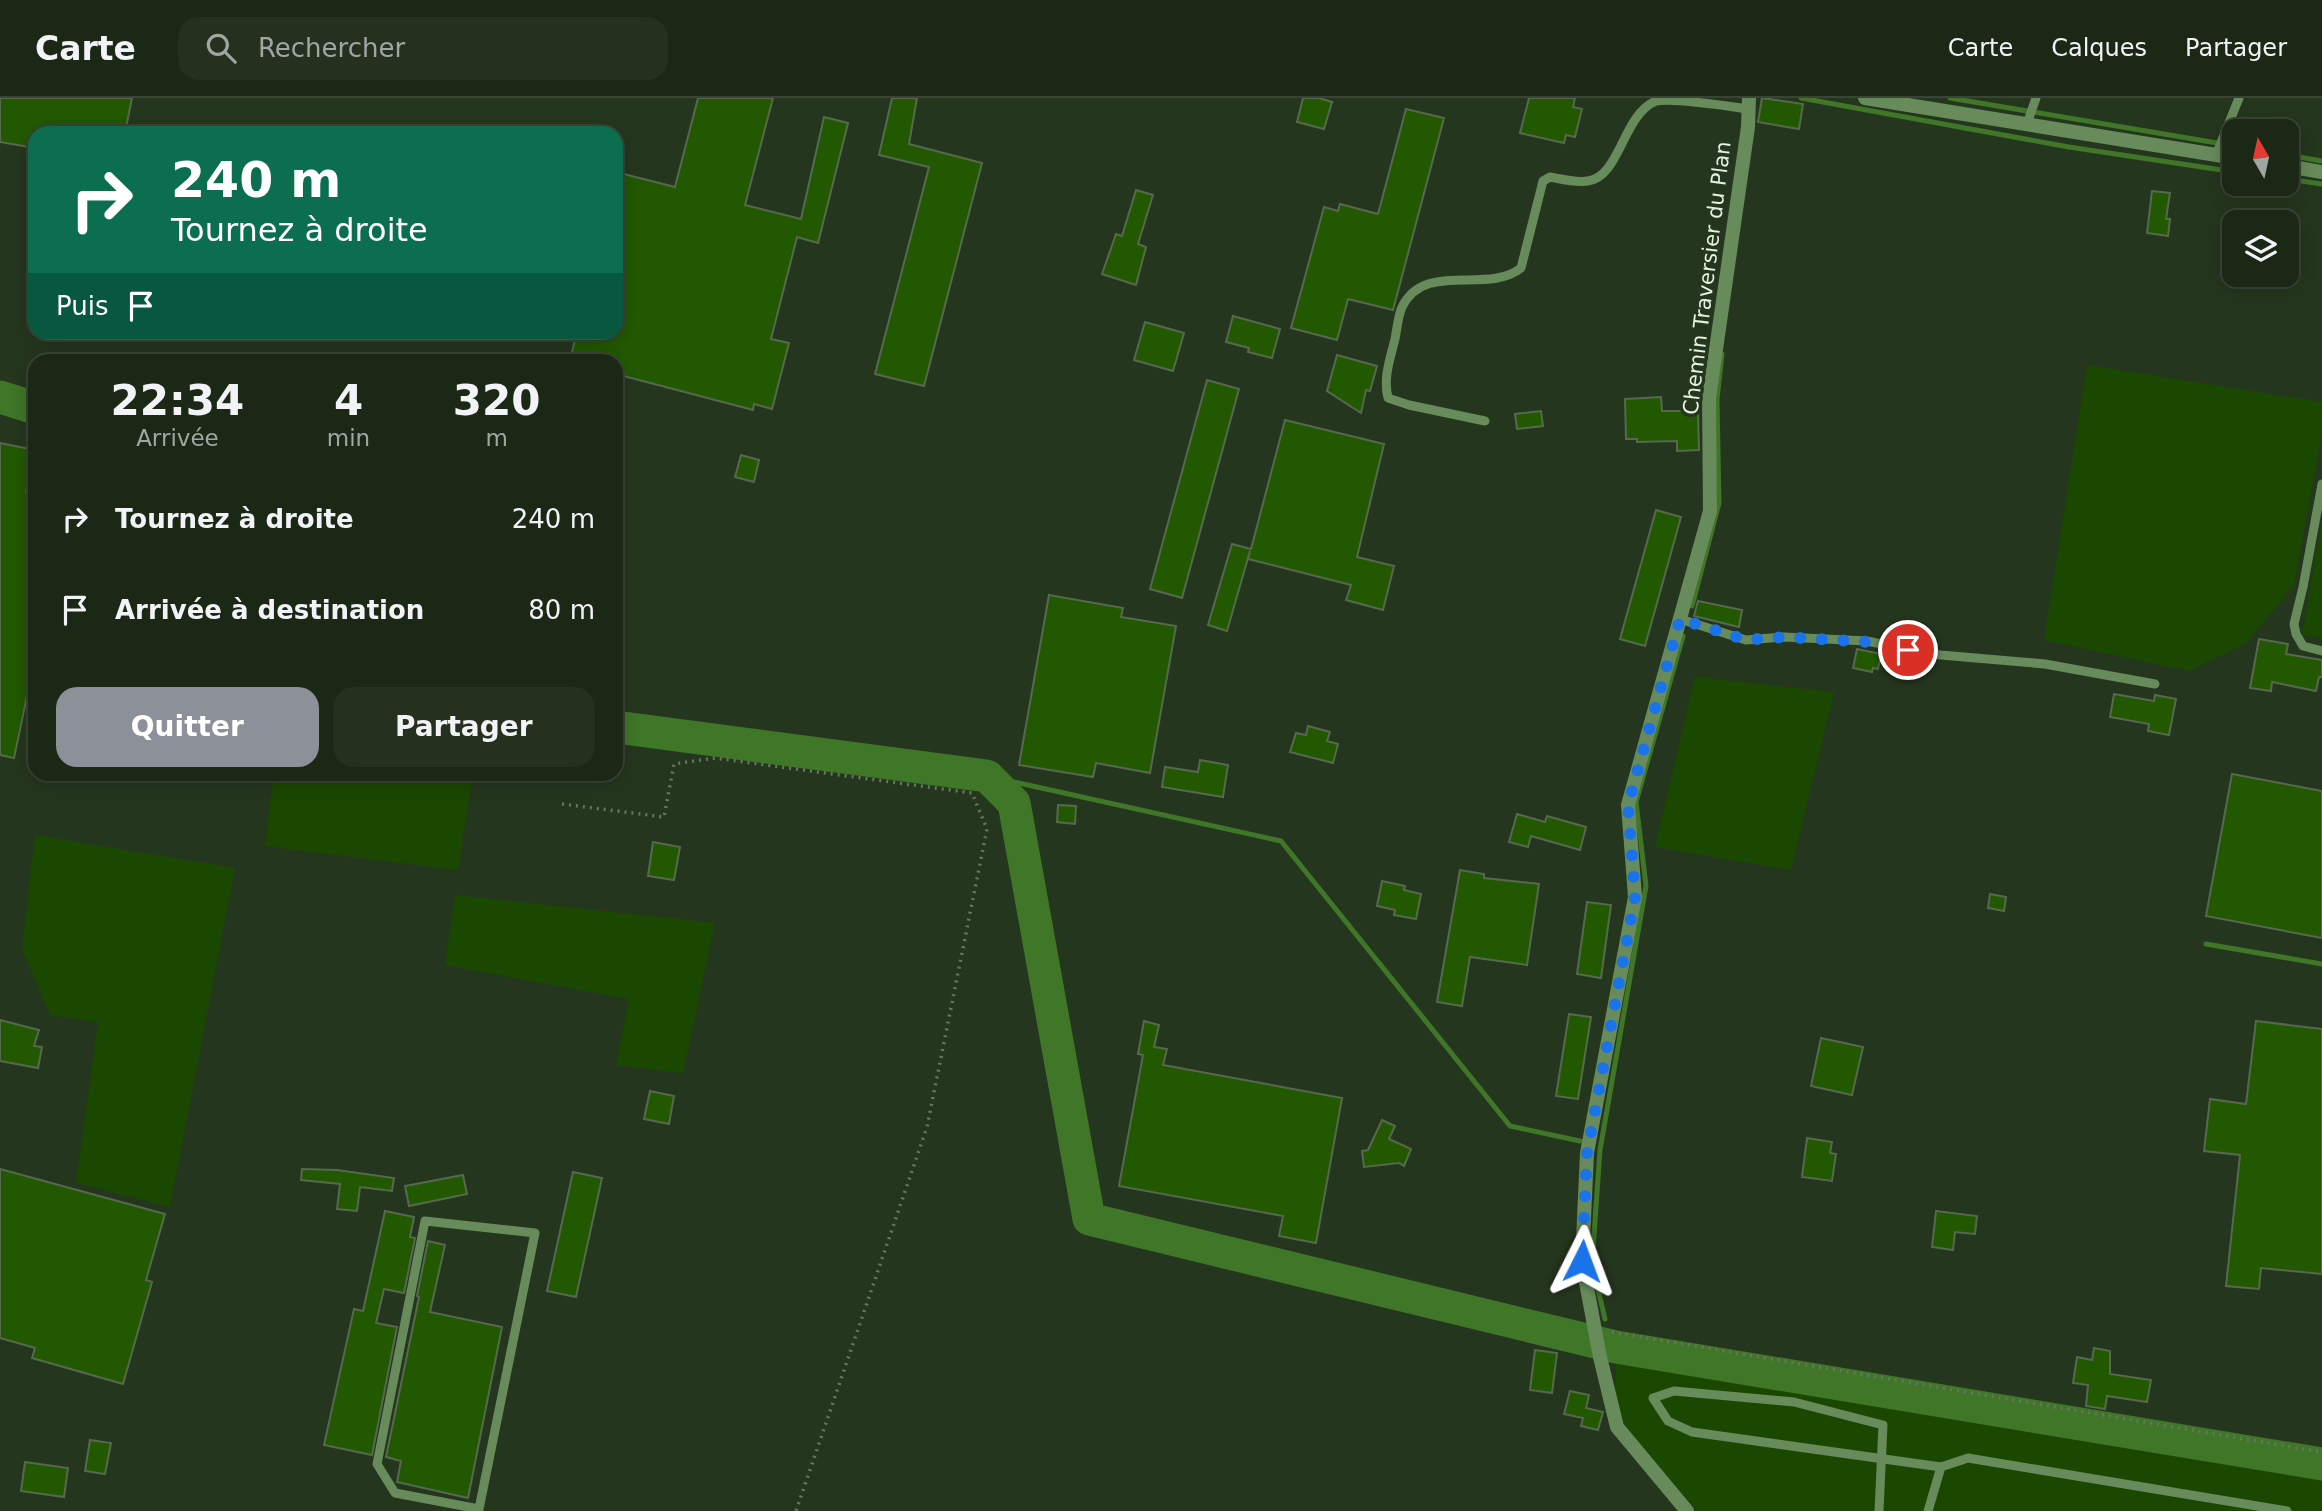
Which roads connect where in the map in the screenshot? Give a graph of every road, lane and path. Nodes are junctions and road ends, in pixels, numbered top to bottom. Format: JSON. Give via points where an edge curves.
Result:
{"nodes":[{"id":1,"x":1865,"y":98,"type":"edge"},
{"id":2,"x":2239,"y":98,"type":"edge"},
{"id":3,"x":2035,"y":101,"type":"edge"},
{"id":4,"x":1748,"y":103,"type":"edge"},
{"id":5,"x":2027,"y":123,"type":"junction"},
{"id":6,"x":2216,"y":153,"type":"junction"},
{"id":7,"x":2222,"y":155,"type":"edge"},
{"id":8,"x":2300,"y":168,"type":"edge"},
{"id":9,"x":2322,"y":172,"type":"edge"},
{"id":10,"x":1485,"y":421,"type":"dead end"},
{"id":11,"x":2322,"y":484,"type":"edge"},
{"id":12,"x":1680,"y":619,"type":"junction"},
{"id":13,"x":2322,"y":651,"type":"edge"},
{"id":14,"x":2155,"y":684,"type":"dead end"},
{"id":15,"x":562,"y":804,"type":"dead end"},
{"id":16,"x":1596,"y":1330,"type":"junction"},
{"id":17,"x":2322,"y":1452,"type":"edge"},
{"id":18,"x":1883,"y":1458,"type":"junction"},
{"id":19,"x":1941,"y":1467,"type":"junction"},
{"id":20,"x":479,"y":1510,"type":"edge"},
{"id":21,"x":796,"y":1511,"type":"edge"},
{"id":22,"x":1687,"y":1511,"type":"edge"},
{"id":23,"x":1880,"y":1511,"type":"edge"},
{"id":24,"x":1928,"y":1511,"type":"edge"},
{"id":25,"x":2287,"y":1511,"type":"edge"}],
"edges":[{"from":1,"to":5,"type":"street"},
{"from":2,"to":6,"type":"lane"},
{"from":3,"to":5,"type":"lane"},
{"from":4,"to":10,"type":"lane","via":[[1659,100],[1642,108],[1606,171],[1589,182],[1550,177],[1543,181],[1521,268],[1514,274],[1439,281],[1410,295],[1402,308],[1384,385],[1388,398]]},
{"from":4,"to":12,"type":"street","name":"Chemin Traversier du Plan","via":[[1709,398],[1710,511]]},
{"from":5,"to":6,"type":"street"},
{"from":6,"to":7,"type":"street"},
{"from":8,"to":9,"type":"street"},
{"from":11,"to":13,"type":"lane","via":[[2294,624],[2303,646]]},
{"from":12,"to":14,"type":"lane","via":[[1746,640],[1784,637],[1867,642],[1929,654],[2045,664]]},
{"from":12,"to":16,"type":"street","name":"Chemin Traversier du Plan","via":[[1628,805],[1635,897],[1587,1153],[1582,1261]]},
{"from":15,"to":21,"type":"path","via":[[664,817],[674,764],[715,758],[972,793],[988,829],[927,1127]]},
{"from":16,"to":17,"type":"path"},
{"from":16,"to":22,"type":"street","name":"Chemin Traversier du Plan","via":[[1617,1427]]},
{"from":18,"to":18,"type":"lane","via":[[1884,1425],[1794,1402],[1674,1391],[1653,1398],[1668,1421],[1692,1432]]},
{"from":18,"to":19,"type":"lane"},
{"from":18,"to":23,"type":"lane"},
{"from":19,"to":24,"type":"lane"},
{"from":19,"to":25,"type":"lane","via":[[1968,1458]]},
{"from":20,"to":20,"type":"lane","via":[[535,1233],[425,1221],[377,1464],[396,1493]]}]}
